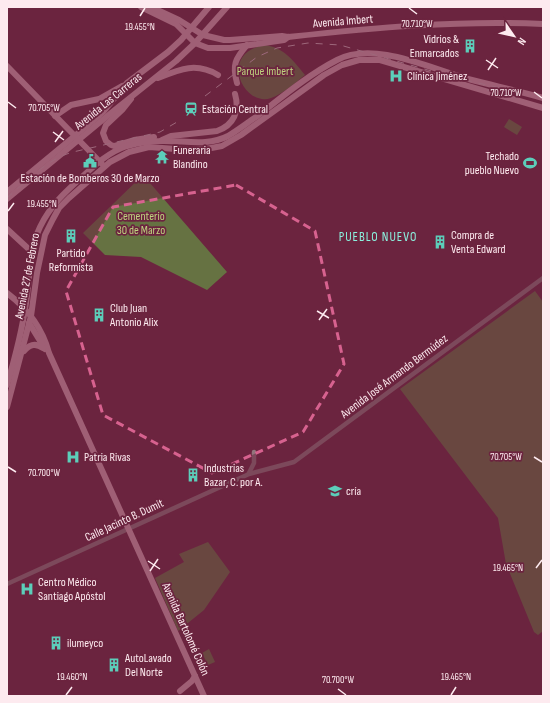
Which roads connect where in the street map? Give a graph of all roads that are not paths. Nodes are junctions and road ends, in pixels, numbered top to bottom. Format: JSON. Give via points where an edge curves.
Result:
{"nodes":[{"id":1,"x":141,"y":7,"type":"edge"},
{"id":2,"x":150,"y":7,"type":"edge"},
{"id":3,"x":209,"y":7,"type":"edge"},
{"id":4,"x":227,"y":7,"type":"edge"},
{"id":5,"x":543,"y":24,"type":"edge"},
{"id":6,"x":192,"y":28,"type":"junction"},
{"id":7,"x":186,"y":35,"type":"junction"},
{"id":8,"x":203,"y":35,"type":"junction"},
{"id":9,"x":288,"y":37,"type":"junction"},
{"id":10,"x":197,"y":44,"type":"junction"},
{"id":11,"x":247,"y":45,"type":"junction"},
{"id":12,"x":7,"y":66,"type":"edge"},
{"id":13,"x":218,"y":75,"type":"dead end"},
{"id":14,"x":150,"y":81,"type":"junction"},
{"id":15,"x":127,"y":82,"type":"junction"},
{"id":16,"x":237,"y":83,"type":"dead end"},
{"id":17,"x":138,"y":90,"type":"junction"},
{"id":18,"x":235,"y":94,"type":"dead end"},
{"id":19,"x":543,"y":98,"type":"edge"},
{"id":20,"x":543,"y":108,"type":"edge"},
{"id":21,"x":123,"y":110,"type":"junction"},
{"id":22,"x":111,"y":113,"type":"junction"},
{"id":23,"x":56,"y":116,"type":"junction"},
{"id":24,"x":246,"y":128,"type":"junction"},
{"id":25,"x":171,"y":136,"type":"junction"},
{"id":26,"x":153,"y":137,"type":"junction"},
{"id":27,"x":161,"y":144,"type":"junction"},
{"id":28,"x":99,"y":161,"type":"junction"},
{"id":29,"x":104,"y":167,"type":"junction"},
{"id":30,"x":7,"y":192,"type":"edge"},
{"id":31,"x":7,"y":199,"type":"edge"},
{"id":32,"x":7,"y":229,"type":"edge"},
{"id":33,"x":33,"y":253,"type":"junction"},
{"id":34,"x":543,"y":278,"type":"edge"},
{"id":35,"x":7,"y":293,"type":"edge"},
{"id":36,"x":27,"y":294,"type":"junction"},
{"id":37,"x":14,"y":298,"type":"junction"},
{"id":38,"x":25,"y":309,"type":"junction"},
{"id":39,"x":31,"y":316,"type":"junction"},
{"id":40,"x":24,"y":317,"type":"junction"},
{"id":41,"x":30,"y":323,"type":"junction"},
{"id":42,"x":46,"y":351,"type":"junction"},
{"id":43,"x":22,"y":356,"type":"junction"},
{"id":44,"x":7,"y":385,"type":"edge"},
{"id":45,"x":7,"y":407,"type":"edge"},
{"id":46,"x":254,"y":452,"type":"dead end"},
{"id":47,"x":249,"y":474,"type":"junction"},
{"id":48,"x":128,"y":529,"type":"junction"},
{"id":49,"x":7,"y":578,"type":"edge"},
{"id":50,"x":9,"y":583,"type":"edge"},
{"id":51,"x":195,"y":676,"type":"junction"},
{"id":52,"x":180,"y":691,"type":"dead end"},
{"id":53,"x":204,"y":696,"type":"edge"}],
"edges":[{"from":1,"to":7,"type":"main road","via":[[176,24]]},
{"from":2,"to":6,"type":"main road"},
{"from":3,"to":6,"type":"main road","name":"Avenida Las Carreras"},
{"from":4,"to":8,"type":"main road","name":"Avenida Las Carreras"},
{"from":5,"to":9,"type":"main road","name":"Avenida Imbert","via":[[452,25],[341,31]]},
{"from":6,"to":7,"type":"main road","name":"Avenida Las Carreras"},
{"from":6,"to":8,"type":"main road"},
{"from":7,"to":10,"type":"main road"},
{"from":7,"to":15,"type":"main road","name":"Avenida Las Carreras","via":[[168,52]]},
{"from":8,"to":9,"type":"main road","name":"Avenida Imbert","via":[[230,40]]},
{"from":8,"to":10,"type":"main road","name":"Avenida Las Carreras"},
{"from":9,"to":11,"type":"main road","name":"Avenida Imbert","via":[[284,40]]},
{"from":10,"to":11,"type":"main road","name":"Avenida Imbert","via":[[208,48]]},
{"from":10,"to":14,"type":"main road","name":"Avenida Las Carreras"},
{"from":11,"to":16,"type":"main road","via":[[234,64]]},
{"from":12,"to":23,"type":"main road"},
{"from":13,"to":14,"type":"main road","via":[[201,68],[183,68]]},
{"from":14,"to":17,"type":"main road","name":"Avenida Las Carreras"},
{"from":15,"to":23,"type":"main road","via":[[99,99],[71,105]]},
{"from":15,"to":30,"type":"main road","name":"Avenida Las Carreras","via":[[103,112]]},
{"from":17,"to":21,"type":"main road"},
{"from":17,"to":22,"type":"main road","name":"Avenida Las Carreras"},
{"from":18,"to":25,"type":"main road","via":[[237,108],[228,126],[217,131]]},
{"from":19,"to":24,"type":"main road","name":"Avenida 27 de Febrero","via":[[382,54],[368,53],[348,56],[321,69],[272,105]]},
{"from":20,"to":24,"type":"main road","name":"Avenida 27 de Febrero","via":[[380,60],[369,59],[342,64]]},
{"from":21,"to":22,"type":"main road"},
{"from":21,"to":26,"type":"main road","via":[[106,124],[104,138],[108,143],[114,146]]},
{"from":22,"to":31,"type":"main road","name":"Avenida Las Carreras"},
{"from":23,"to":28,"type":"main road"},
{"from":24,"to":27,"type":"main road","name":"Avenida 27 de Febrero","via":[[213,142]]},
{"from":25,"to":26,"type":"main road"},
{"from":25,"to":27,"type":"main road"},
{"from":26,"to":27,"type":"main road"},
{"from":27,"to":28,"type":"main road","name":"Avenida 27 de Febrero","via":[[141,143],[125,147]]},
{"from":27,"to":29,"type":"main road","name":"Avenida 27 de Febrero","via":[[129,152]]},
{"from":28,"to":29,"type":"main road"},
{"from":28,"to":33,"type":"main road","name":"Avenida 27 de Febrero","via":[[54,204],[39,229]]},
{"from":29,"to":39,"type":"main road","name":"Avenida 27 de Febrero","via":[[69,198],[48,229],[41,249]]},
{"from":32,"to":33,"type":"main road"},
{"from":33,"to":36,"type":"main road","name":"Avenida 27 de Febrero"},
{"from":34,"to":47,"type":"street","name":"Avenida José Armando Bermúdez","via":[[299,458],[287,465]]},
{"from":35,"to":37,"type":"main road","name":"Avenida Bartolomé Colón"},
{"from":36,"to":37,"type":"main road","via":[[18,300]]},
{"from":36,"to":38,"type":"main road","name":"Avenida 27 de Febrero"},
{"from":37,"to":38,"type":"main road","name":"Avenida Bartolomé Colón"},
{"from":38,"to":39,"type":"main road","name":"Avenida Bartolomé Colón"},
{"from":38,"to":40,"type":"main road","name":"Avenida 27 de Febrero"},
{"from":39,"to":41,"type":"main road","name":"Avenida 27 de Febrero"},
{"from":39,"to":42,"type":"main road","name":"Avenida Bartolomé Colón","via":[[38,325]]},
{"from":40,"to":41,"type":"main road","name":"Avenida Bartolomé Colón"},
{"from":40,"to":44,"type":"main road","name":"Avenida 27 de Febrero"},
{"from":41,"to":42,"type":"main road","name":"Avenida Bartolomé Colón"},
{"from":41,"to":43,"type":"main road","name":"Avenida 27 de Febrero"},
{"from":42,"to":43,"type":"main road","via":[[35,345],[29,346]]},
{"from":42,"to":48,"type":"main road","name":"Avenida Bartolomé Colón"},
{"from":43,"to":45,"type":"main road","name":"Avenida 27 de Febrero"},
{"from":46,"to":47,"type":"street","via":[[254,463]]},
{"from":47,"to":48,"type":"street","name":"Calle Jacinto B. Dumit"},
{"from":48,"to":50,"type":"street","name":"Calle Jacinto B. Dumit"},
{"from":48,"to":51,"type":"main road","name":"Avenida Bartolomé Colón"},
{"from":49,"to":50,"type":"street"},
{"from":51,"to":52,"type":"main road"},
{"from":51,"to":53,"type":"main road","name":"Avenida Bartolomé Colón"}]}
